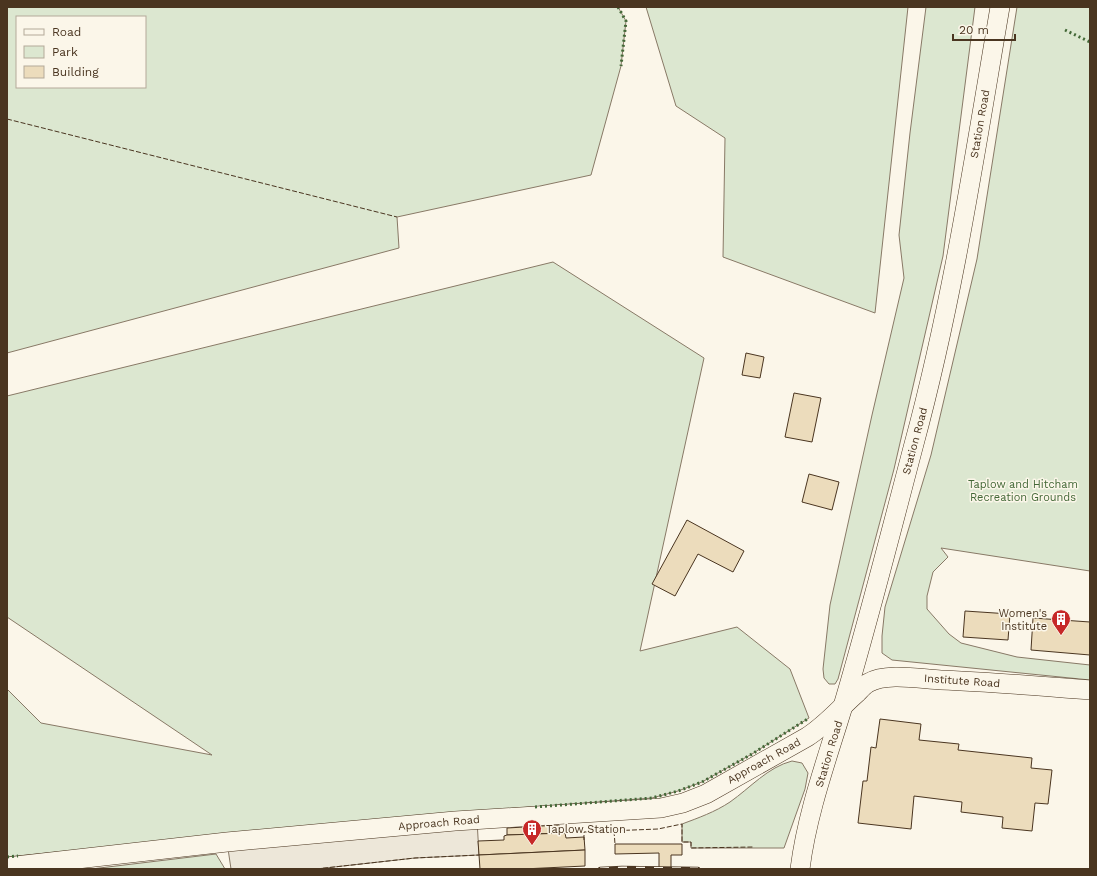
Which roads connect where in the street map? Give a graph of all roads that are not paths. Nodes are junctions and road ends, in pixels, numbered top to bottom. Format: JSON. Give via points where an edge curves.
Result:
{"nodes":[{"id":1,"x":1000,"y":7,"type":"edge"},
{"id":2,"x":1090,"y":690,"type":"edge"},
{"id":3,"x":844,"y":704,"type":"junction"},
{"id":4,"x":7,"y":867,"type":"edge"},
{"id":5,"x":800,"y":869,"type":"edge"}],
"edges":[{"from":1,"to":3,"type":"street","name":"Station Road","via":[[958,254],[926,401]]},
{"from":2,"to":3,"type":"street","name":"Institute Road","via":[[882,678],[868,683]]},
{"from":3,"to":4,"type":"street","name":"Approach Road","via":[[815,732],[798,742],[706,794],[661,808],[455,821],[227,842]]},
{"from":3,"to":5,"type":"street","name":"Station Road","via":[[820,782]]}]}
